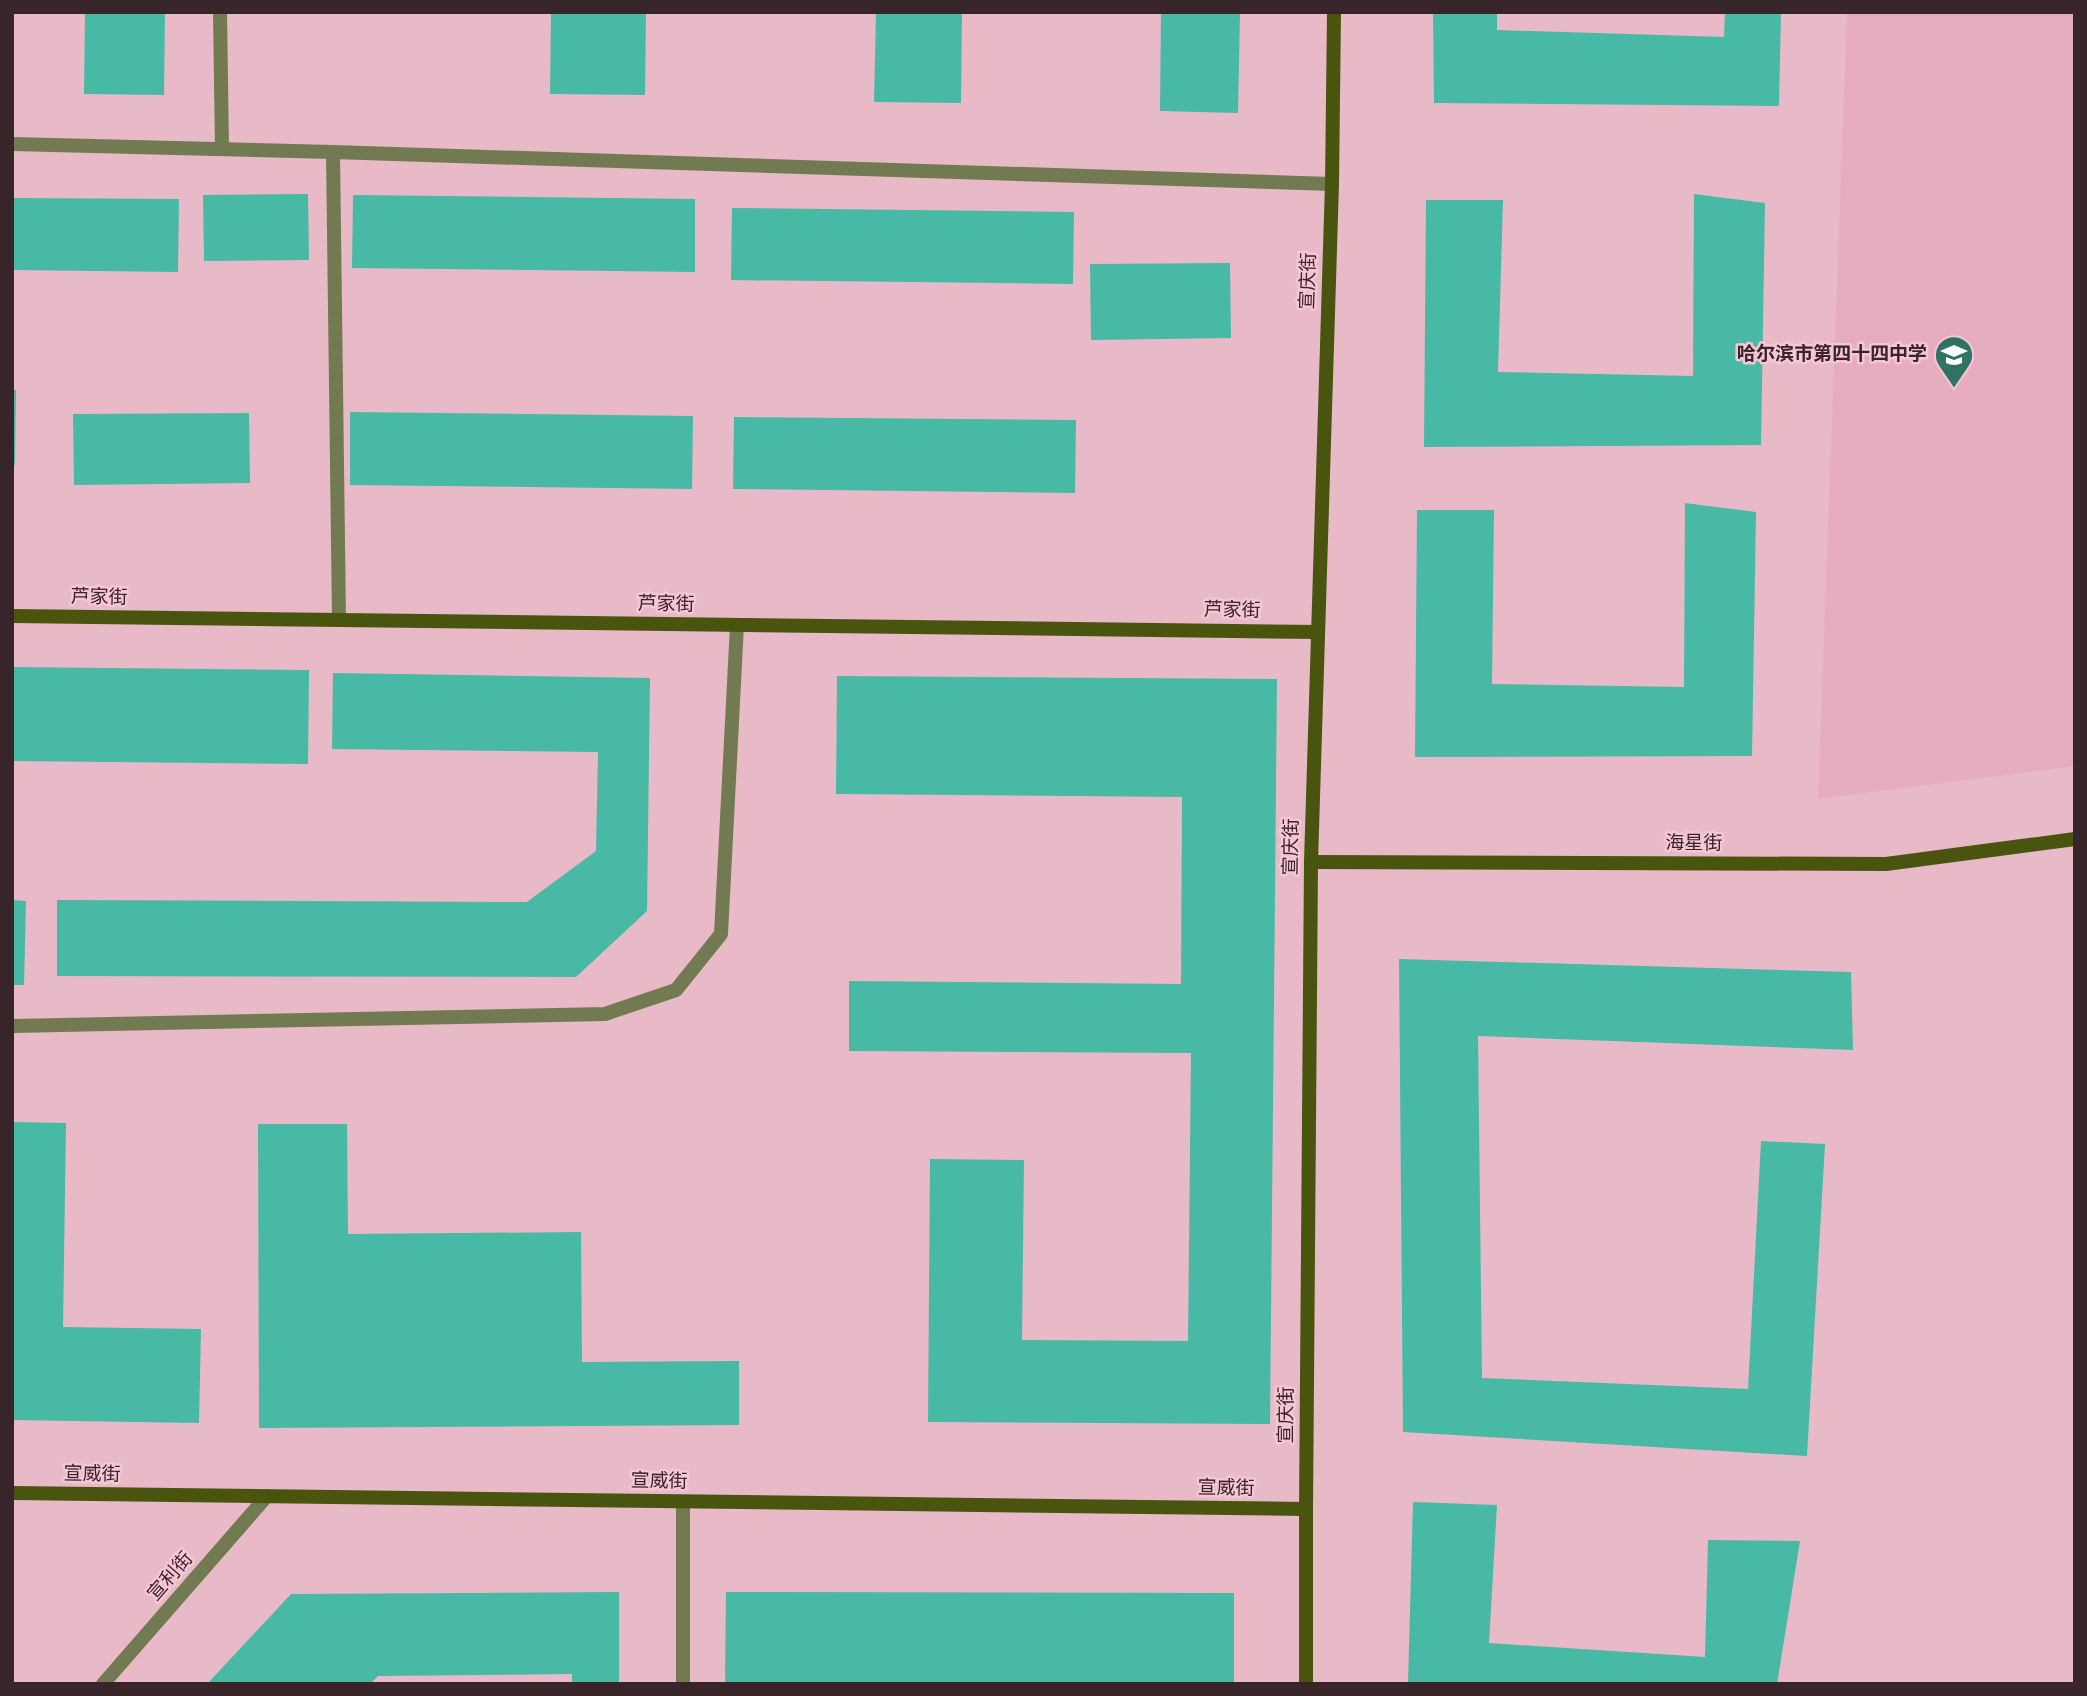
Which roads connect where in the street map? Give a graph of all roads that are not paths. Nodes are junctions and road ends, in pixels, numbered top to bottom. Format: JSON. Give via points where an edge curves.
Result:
{"nodes":[{"id":1,"x":220,"y":12,"type":"edge"},
{"id":2,"x":1334,"y":12,"type":"edge"},
{"id":3,"x":12,"y":144,"type":"edge"},
{"id":4,"x":222,"y":149,"type":"junction"},
{"id":5,"x":333,"y":152,"type":"junction"},
{"id":6,"x":1332,"y":184,"type":"junction"},
{"id":7,"x":12,"y":616,"type":"edge"},
{"id":8,"x":339,"y":620,"type":"junction"},
{"id":9,"x":737,"y":625,"type":"junction"},
{"id":10,"x":1318,"y":632,"type":"junction"},
{"id":11,"x":2075,"y":839,"type":"edge"},
{"id":12,"x":1311,"y":862,"type":"junction"},
{"id":13,"x":12,"y":1026,"type":"edge"},
{"id":14,"x":12,"y":1493,"type":"edge"},
{"id":15,"x":267,"y":1496,"type":"junction"},
{"id":16,"x":683,"y":1502,"type":"junction"},
{"id":17,"x":1306,"y":1510,"type":"junction"},
{"id":18,"x":103,"y":1684,"type":"edge"},
{"id":19,"x":683,"y":1684,"type":"edge"},
{"id":20,"x":1306,"y":1684,"type":"edge"}],
"edges":[{"from":1,"to":4,"type":"street"},
{"from":2,"to":6,"type":"street","name":"宣庆街"},
{"from":3,"to":4,"type":"street"},
{"from":4,"to":5,"type":"street"},
{"from":5,"to":6,"type":"street"},
{"from":5,"to":8,"type":"street"},
{"from":6,"to":10,"type":"street","name":"宣庆街"},
{"from":7,"to":8,"type":"street","name":"芦家街"},
{"from":8,"to":9,"type":"street","name":"芦家街"},
{"from":9,"to":10,"type":"street","name":"芦家街"},
{"from":9,"to":13,"type":"street","via":[[721,934],[676,990],[605,1014]]},
{"from":10,"to":12,"type":"street","name":"宣庆街"},
{"from":11,"to":12,"type":"street","name":"海星街","via":[[1886,864]]},
{"from":12,"to":17,"type":"street","name":"宣庆街"},
{"from":14,"to":15,"type":"street","name":"宣威街"},
{"from":15,"to":16,"type":"street","name":"宣威街"},
{"from":15,"to":18,"type":"street","name":"宣利街"},
{"from":16,"to":17,"type":"street","name":"宣威街"},
{"from":16,"to":19,"type":"street"},
{"from":17,"to":20,"type":"street","name":"宣庆街"}]}
